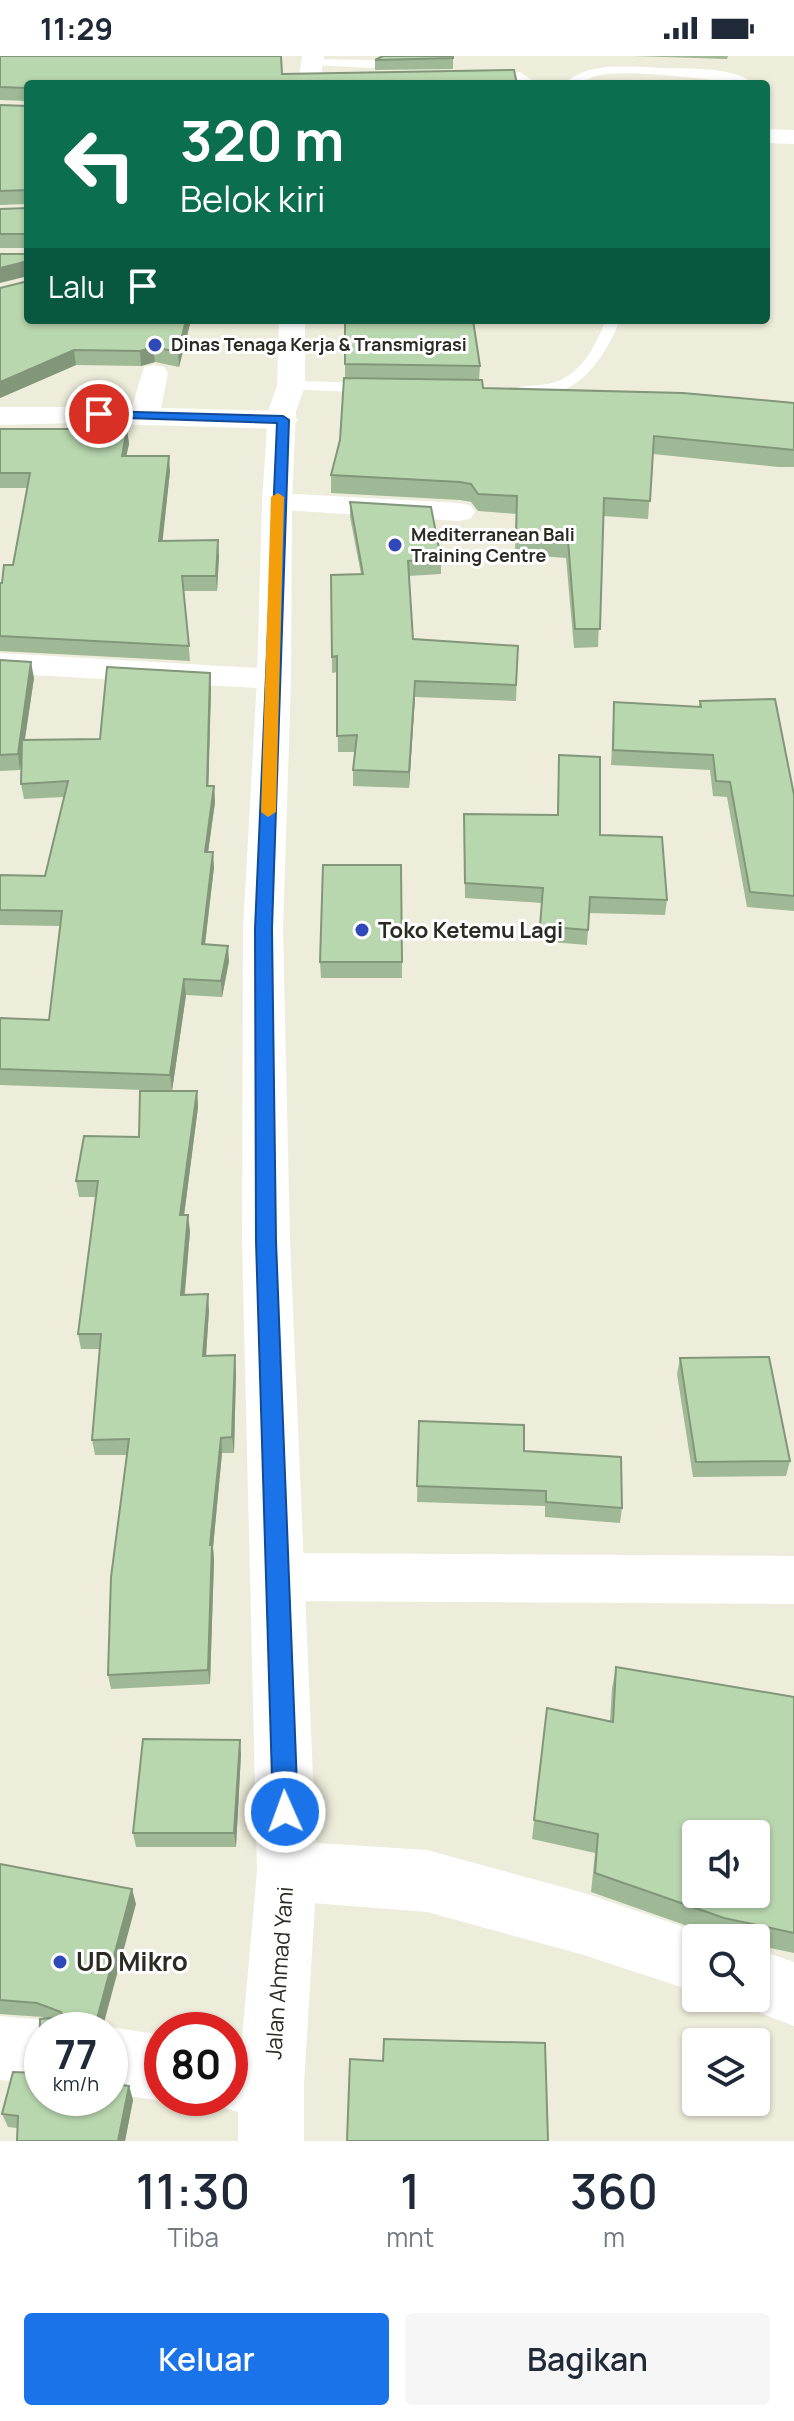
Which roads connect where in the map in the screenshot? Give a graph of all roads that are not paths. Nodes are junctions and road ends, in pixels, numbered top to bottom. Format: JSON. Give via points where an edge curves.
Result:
{"nodes":[{"id":1,"x":394,"y":56,"type":"edge"},
{"id":2,"x":347,"y":60,"type":"edge"},
{"id":3,"x":314,"y":71,"type":"edge"},
{"id":4,"x":469,"y":76,"type":"edge"},
{"id":5,"x":355,"y":78,"type":"edge"},
{"id":6,"x":370,"y":78,"type":"edge"},
{"id":7,"x":526,"y":80,"type":"edge"},
{"id":8,"x":575,"y":80,"type":"edge"},
{"id":9,"x":741,"y":80,"type":"edge"},
{"id":10,"x":770,"y":136,"type":"edge"},
{"id":11,"x":794,"y":137,"type":"edge"},
{"id":12,"x":292,"y":324,"type":"edge"},
{"id":13,"x":611,"y":324,"type":"edge"},
{"id":14,"x":154,"y":373,"type":"dead end"},
{"id":15,"x":399,"y":388,"type":"edge"},
{"id":16,"x":504,"y":391,"type":"edge"},
{"id":17,"x":287,"y":403,"type":"junction"},
{"id":18,"x":145,"y":415,"type":"junction"},
{"id":19,"x":0,"y":416,"type":"edge"},
{"id":20,"x":277,"y":502,"type":"junction"},
{"id":21,"x":459,"y":512,"type":"dead end"},
{"id":22,"x":0,"y":663,"type":"edge"},
{"id":23,"x":274,"y":679,"type":"junction"},
{"id":24,"x":277,"y":1577,"type":"junction"},
{"id":25,"x":794,"y":1580,"type":"edge"},
{"id":26,"x":287,"y":1871,"type":"junction"},
{"id":27,"x":682,"y":1956,"type":"edge"},
{"id":28,"x":770,"y":1986,"type":"edge"},
{"id":29,"x":794,"y":1994,"type":"edge"},
{"id":30,"x":0,"y":2048,"type":"edge"},
{"id":31,"x":24,"y":2050,"type":"edge"},
{"id":32,"x":257,"y":2101,"type":"edge"}],
"edges":[{"from":1,"to":2,"type":"lane","via":[[372,64]]},
{"from":2,"to":3,"type":"lane"},
{"from":4,"to":7,"type":"lane"},
{"from":5,"to":6,"type":"lane"},
{"from":8,"to":9,"type":"lane","via":[[582,74],[612,72],[709,74]]},
{"from":10,"to":11,"type":"main road"},
{"from":12,"to":17,"type":"main road","name":"Jalan Ahmad Yani"},
{"from":13,"to":16,"type":"lane","via":[[578,378],[554,390]]},
{"from":14,"to":18,"type":"main road"},
{"from":15,"to":17,"type":"lane"},
{"from":17,"to":18,"type":"main road"},
{"from":17,"to":20,"type":"main road","name":"Jalan Ahmad Yani"},
{"from":18,"to":19,"type":"main road"},
{"from":20,"to":21,"type":"main road"},
{"from":20,"to":23,"type":"main road","name":"Jalan Ahmad Yani"},
{"from":22,"to":23,"type":"main road"},
{"from":23,"to":24,"type":"main road","name":"Jalan Ahmad Yani","via":[[263,929]]},
{"from":24,"to":25,"type":"main road"},
{"from":24,"to":26,"type":"main road","name":"Jalan Ahmad Yani"},
{"from":26,"to":27,"type":"main road","via":[[427,1881]]},
{"from":26,"to":32,"type":"main road","name":"Jalan Ahmad Yani"},
{"from":28,"to":29,"type":"main road"},
{"from":30,"to":31,"type":"main road"}]}
